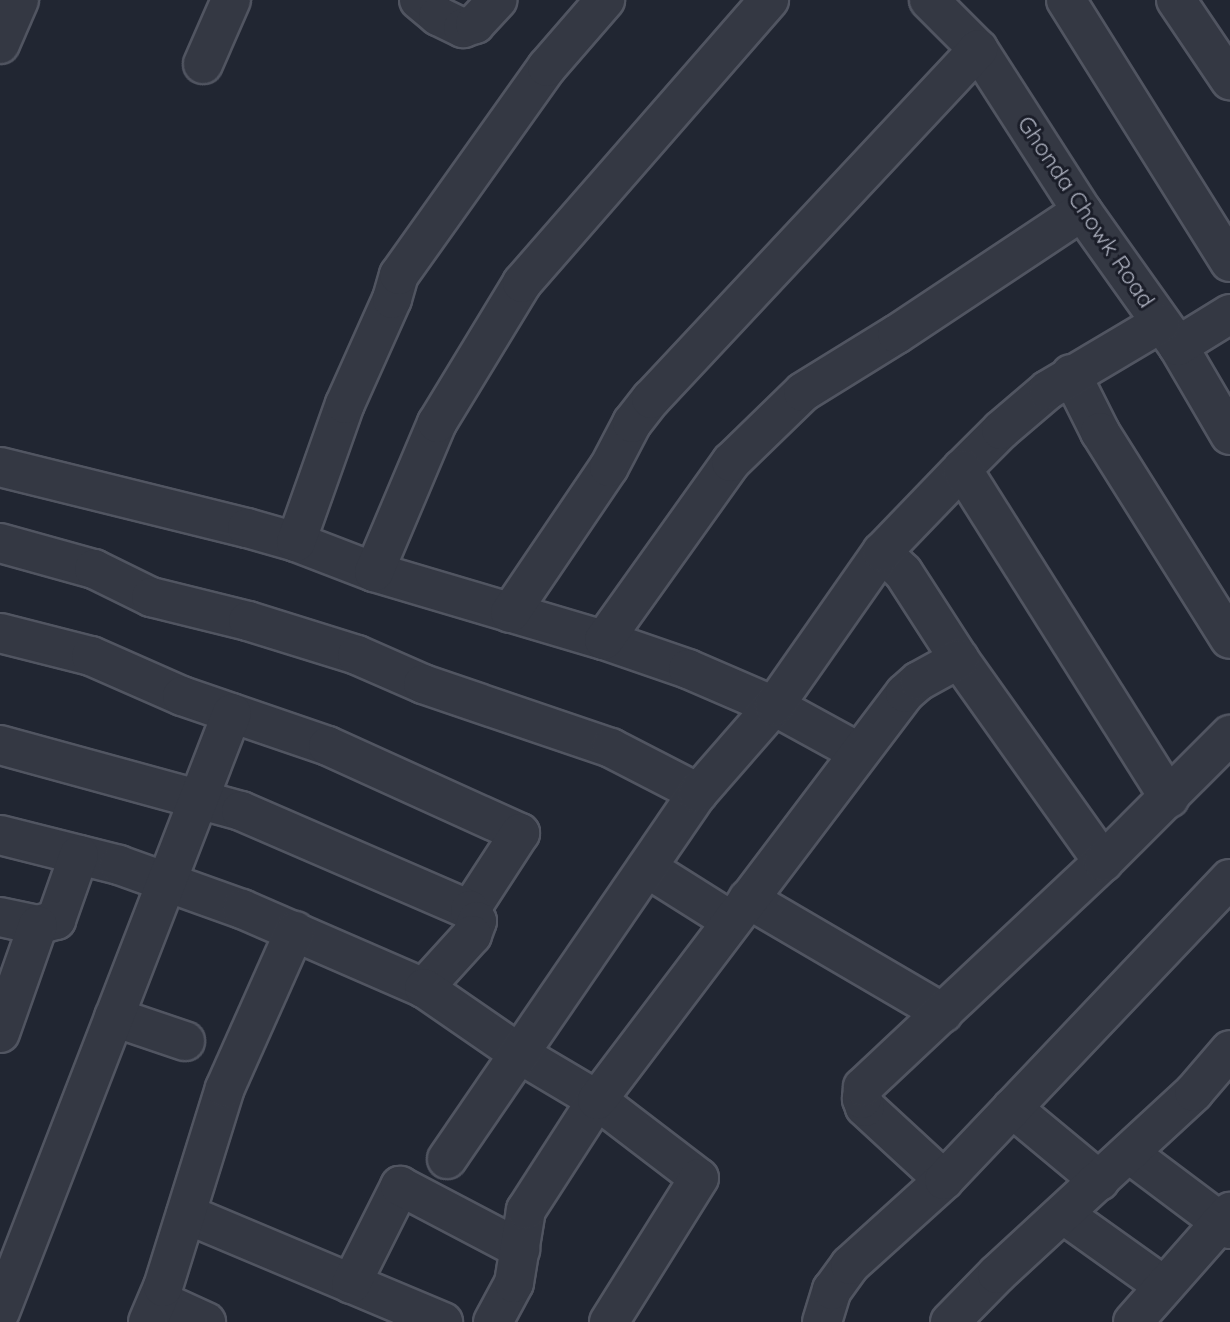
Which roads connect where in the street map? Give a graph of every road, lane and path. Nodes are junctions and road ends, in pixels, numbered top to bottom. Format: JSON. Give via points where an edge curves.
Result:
{"nodes":[{"id":1,"x":232,"y":0,"type":"edge"},
{"id":2,"x":419,"y":0,"type":"edge"},
{"id":3,"x":497,"y":0,"type":"edge"},
{"id":4,"x":605,"y":0,"type":"edge"},
{"id":5,"x":769,"y":0,"type":"edge"},
{"id":6,"x":929,"y":0,"type":"edge"},
{"id":7,"x":1066,"y":0,"type":"edge"},
{"id":8,"x":1176,"y":0,"type":"edge"},
{"id":9,"x":978,"y":49,"type":"junction"},
{"id":10,"x":203,"y":64,"type":"dead end"},
{"id":11,"x":1230,"y":80,"type":"edge"},
{"id":12,"x":1082,"y":211,"type":"junction"},
{"id":13,"x":1230,"y":262,"type":"edge"},
{"id":14,"x":1230,"y":314,"type":"edge"},
{"id":15,"x":1170,"y":335,"type":"junction"},
{"id":16,"x":1071,"y":374,"type":"junction"},
{"id":17,"x":1230,"y":435,"type":"edge"},
{"id":18,"x":0,"y":467,"type":"edge"},
{"id":19,"x":961,"y":469,"type":"junction"},
{"id":20,"x":296,"y":542,"type":"junction"},
{"id":21,"x":0,"y":543,"type":"edge"},
{"id":22,"x":882,"y":552,"type":"junction"},
{"id":23,"x":374,"y":572,"type":"junction"},
{"id":24,"x":510,"y":613,"type":"junction"},
{"id":25,"x":0,"y":633,"type":"edge"},
{"id":26,"x":1230,"y":639,"type":"edge"},
{"id":27,"x":604,"y":640,"type":"junction"},
{"id":28,"x":959,"y":659,"type":"junction"},
{"id":29,"x":775,"y":706,"type":"junction"},
{"id":30,"x":232,"y":713,"type":"junction"},
{"id":31,"x":1230,"y":735,"type":"edge"},
{"id":32,"x":0,"y":745,"type":"edge"},
{"id":33,"x":858,"y":752,"type":"junction"},
{"id":34,"x":698,"y":793,"type":"junction"},
{"id":35,"x":198,"y":799,"type":"junction"},
{"id":36,"x":1169,"y":799,"type":"junction"},
{"id":37,"x":0,"y":835,"type":"edge"},
{"id":38,"x":79,"y":855,"type":"junction"},
{"id":39,"x":1103,"y":862,"type":"junction"},
{"id":40,"x":647,"y":868,"type":"junction"},
{"id":41,"x":1230,"y":879,"type":"edge"},
{"id":42,"x":165,"y":882,"type":"junction"},
{"id":43,"x":470,"y":910,"type":"junction"},
{"id":44,"x":740,"y":910,"type":"junction"},
{"id":45,"x":0,"y":916,"type":"edge"},
{"id":46,"x":38,"y":925,"type":"junction"},
{"id":47,"x":295,"y":932,"type":"junction"},
{"id":48,"x":424,"y":988,"type":"junction"},
{"id":49,"x":943,"y":1013,"type":"junction"},
{"id":50,"x":114,"y":1017,"type":"junction"},
{"id":51,"x":0,"y":1033,"type":"edge"},
{"id":52,"x":185,"y":1041,"type":"dead end"},
{"id":53,"x":1230,"y":1050,"type":"edge"},
{"id":54,"x":521,"y":1055,"type":"junction"},
{"id":55,"x":597,"y":1100,"type":"junction"},
{"id":56,"x":1013,"y":1108,"type":"junction"},
{"id":57,"x":1130,"y":1154,"type":"junction"},
{"id":58,"x":447,"y":1159,"type":"dead end"},
{"id":59,"x":944,"y":1180,"type":"junction"},
{"id":60,"x":1100,"y":1181,"type":"junction"},
{"id":61,"x":186,"y":1214,"type":"junction"},
{"id":62,"x":1063,"y":1214,"type":"junction"},
{"id":63,"x":1227,"y":1221,"type":"edge"},
{"id":64,"x":12,"y":1242,"type":"edge"},
{"id":65,"x":520,"y":1249,"type":"junction"},
{"id":66,"x":351,"y":1283,"type":"junction"},
{"id":67,"x":1164,"y":1286,"type":"junction"},
{"id":68,"x":153,"y":1311,"type":"edge"},
{"id":69,"x":0,"y":1312,"type":"edge"},
{"id":70,"x":206,"y":1322,"type":"edge"},
{"id":71,"x":443,"y":1322,"type":"edge"},
{"id":72,"x":493,"y":1322,"type":"edge"},
{"id":73,"x":609,"y":1322,"type":"edge"},
{"id":74,"x":822,"y":1322,"type":"edge"},
{"id":75,"x":950,"y":1322,"type":"edge"},
{"id":76,"x":1133,"y":1322,"type":"edge"}],
"edges":[{"from":1,"to":10,"type":"street"},
{"from":2,"to":3,"type":"street","via":[[463,28],[475,24]]},
{"from":4,"to":20,"type":"street","via":[[548,66],[399,275],[345,404]]},
{"from":5,"to":23,"type":"street","via":[[523,283],[437,423]]},
{"from":6,"to":9,"type":"street","name":"Ghonda Chowk Road"},
{"from":7,"to":13,"type":"street"},
{"from":8,"to":11,"type":"street"},
{"from":9,"to":12,"type":"street","name":"Ghonda Chowk Road"},
{"from":9,"to":24,"type":"street","via":[[651,399]]},
{"from":12,"to":15,"type":"street","name":"Ghonda Chowk Road"},
{"from":12,"to":27,"type":"street","via":[[803,392],[731,462]]},
{"from":14,"to":15,"type":"street"},
{"from":15,"to":16,"type":"street"},
{"from":15,"to":17,"type":"street","name":"Ghonda Chowk Road"},
{"from":16,"to":19,"type":"street","via":[[1022,411]]},
{"from":16,"to":26,"type":"street","via":[[1100,432]]},
{"from":18,"to":20,"type":"street"},
{"from":19,"to":22,"type":"street"},
{"from":19,"to":36,"type":"street"},
{"from":20,"to":23,"type":"street"},
{"from":21,"to":34,"type":"street","via":[[93,569],[152,597],[356,655],[423,684],[611,748]]},
{"from":22,"to":28,"type":"street","via":[[903,572]]},
{"from":22,"to":29,"type":"street"},
{"from":23,"to":24,"type":"street"},
{"from":24,"to":27,"type":"street"},
{"from":25,"to":30,"type":"street","via":[[91,656]]},
{"from":27,"to":29,"type":"street"},
{"from":28,"to":33,"type":"street","via":[[905,693]]},
{"from":28,"to":39,"type":"street"},
{"from":29,"to":33,"type":"street"},
{"from":29,"to":34,"type":"street"},
{"from":30,"to":35,"type":"street"},
{"from":30,"to":43,"type":"street","via":[[328,746],[520,833]]},
{"from":31,"to":36,"type":"street"},
{"from":32,"to":35,"type":"street"},
{"from":33,"to":44,"type":"street"},
{"from":34,"to":40,"type":"street"},
{"from":35,"to":42,"type":"street"},
{"from":35,"to":43,"type":"street","via":[[241,811]]},
{"from":36,"to":39,"type":"street"},
{"from":37,"to":38,"type":"street"},
{"from":38,"to":42,"type":"street"},
{"from":38,"to":46,"type":"street","via":[[59,916],[50,924]]},
{"from":39,"to":49,"type":"street"},
{"from":40,"to":44,"type":"street"},
{"from":40,"to":54,"type":"street"},
{"from":41,"to":56,"type":"street"},
{"from":42,"to":47,"type":"street"},
{"from":42,"to":50,"type":"street"},
{"from":43,"to":48,"type":"street","via":[[477,922],[472,935]]},
{"from":44,"to":49,"type":"street"},
{"from":44,"to":55,"type":"street"},
{"from":45,"to":46,"type":"street"},
{"from":46,"to":51,"type":"street"},
{"from":47,"to":48,"type":"street"},
{"from":47,"to":61,"type":"street","via":[[225,1088]]},
{"from":48,"to":54,"type":"street"},
{"from":49,"to":59,"type":"street","via":[[863,1087],[862,1099],[865,1107]]},
{"from":50,"to":52,"type":"street"},
{"from":50,"to":64,"type":"street"},
{"from":53,"to":57,"type":"street"},
{"from":54,"to":55,"type":"street"},
{"from":54,"to":58,"type":"street"},
{"from":55,"to":65,"type":"street","via":[[526,1210]]},
{"from":55,"to":73,"type":"street","via":[[699,1178]]},
{"from":56,"to":59,"type":"street"},
{"from":56,"to":60,"type":"street"},
{"from":57,"to":60,"type":"street"},
{"from":57,"to":63,"type":"street"},
{"from":59,"to":74,"type":"street","via":[[850,1265],[832,1290]]},
{"from":60,"to":62,"type":"street"},
{"from":61,"to":66,"type":"street"},
{"from":61,"to":68,"type":"street"},
{"from":62,"to":67,"type":"street"},
{"from":62,"to":75,"type":"street"},
{"from":63,"to":67,"type":"street"},
{"from":64,"to":69,"type":"street"},
{"from":65,"to":66,"type":"street","via":[[400,1186]]},
{"from":65,"to":72,"type":"street","via":[[514,1283]]},
{"from":66,"to":71,"type":"street"},
{"from":67,"to":76,"type":"street"},
{"from":68,"to":70,"type":"street"}]}
